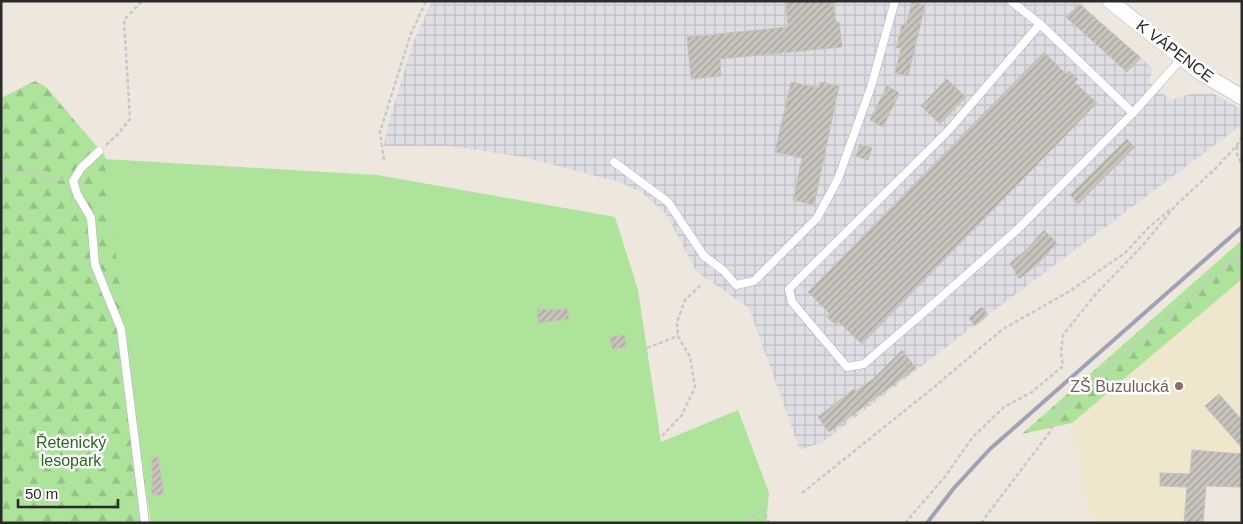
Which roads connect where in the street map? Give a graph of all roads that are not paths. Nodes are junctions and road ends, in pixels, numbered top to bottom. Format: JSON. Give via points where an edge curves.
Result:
{"nodes":[{"id":1,"x":895,"y":1,"type":"edge"},
{"id":2,"x":1011,"y":1,"type":"edge"},
{"id":3,"x":1110,"y":1,"type":"edge"},
{"id":4,"x":1040,"y":24,"type":"junction"},
{"id":5,"x":1182,"y":58,"type":"junction"},
{"id":6,"x":1242,"y":97,"type":"edge"},
{"id":7,"x":1132,"y":113,"type":"junction"},
{"id":8,"x":100,"y":151,"type":"road end"},
{"id":9,"x":614,"y":162,"type":"dead end"},
{"id":10,"x":145,"y":523,"type":"edge"}],
"edges":[{"from":1,"to":9,"type":"lane","via":[[871,87],[838,179],[817,218],[754,281],[736,285],[704,256],[668,202]]},
{"from":2,"to":4,"type":"lane"},
{"from":3,"to":5,"type":"street","name":"K VÁPENCE"},
{"from":4,"to":7,"type":"lane"},
{"from":4,"to":7,"type":"lane","via":[[950,130],[789,288],[792,302],[847,367],[864,364],[939,299],[1018,228]]},
{"from":5,"to":6,"type":"street","name":"K VÁPENCE","via":[[1200,73]]},
{"from":5,"to":7,"type":"lane"},
{"from":8,"to":10,"type":"lane","via":[[81,168],[73,182],[91,218],[95,265],[120,329]]}]}
